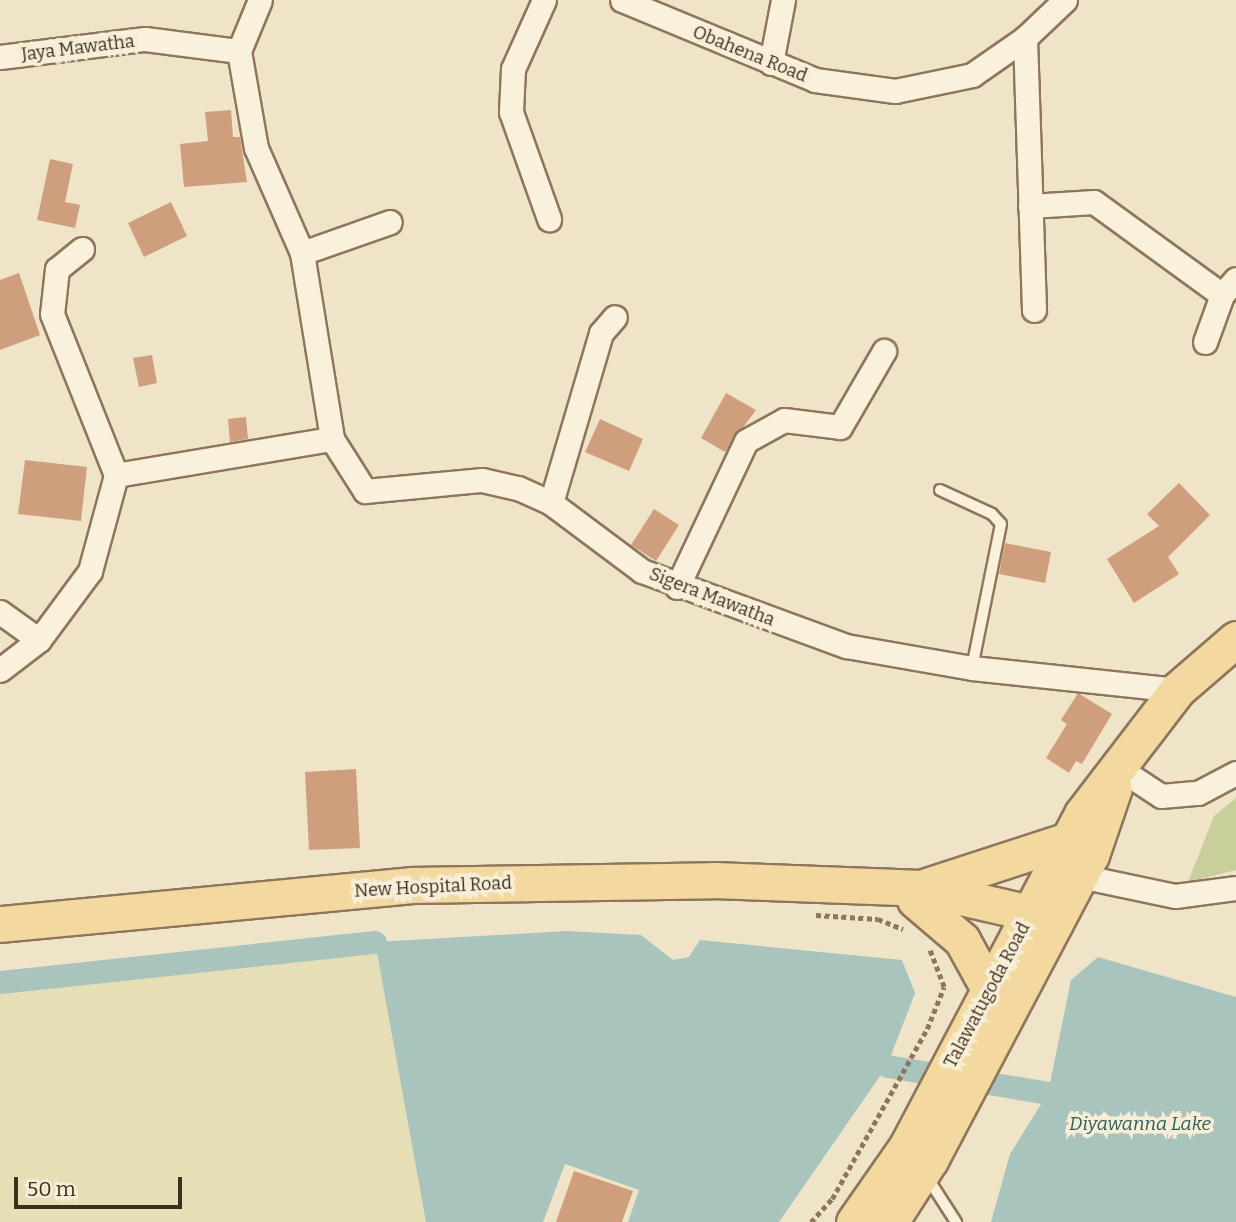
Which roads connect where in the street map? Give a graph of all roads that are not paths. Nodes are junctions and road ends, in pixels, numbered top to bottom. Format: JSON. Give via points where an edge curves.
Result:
{"nodes":[{"id":1,"x":260,"y":0,"type":"edge"},
{"id":2,"x":544,"y":0,"type":"edge"},
{"id":3,"x":622,"y":0,"type":"edge"},
{"id":4,"x":783,"y":0,"type":"edge"},
{"id":5,"x":1065,"y":0,"type":"edge"},
{"id":6,"x":1025,"y":38,"type":"junction"},
{"id":7,"x":240,"y":51,"type":"junction"},
{"id":8,"x":0,"y":57,"type":"edge"},
{"id":9,"x":771,"y":63,"type":"junction"},
{"id":10,"x":1030,"y":206,"type":"junction"},
{"id":11,"x":549,"y":219,"type":"dead end"},
{"id":12,"x":390,"y":222,"type":"dead end"},
{"id":13,"x":82,"y":249,"type":"dead end"},
{"id":14,"x":302,"y":253,"type":"junction"},
{"id":15,"x":1229,"y":287,"type":"edge"},
{"id":16,"x":1034,"y":310,"type":"dead end"},
{"id":17,"x":615,"y":317,"type":"dead end"},
{"id":18,"x":1205,"y":342,"type":"dead end"},
{"id":19,"x":884,"y":351,"type":"dead end"},
{"id":20,"x":332,"y":439,"type":"junction"},
{"id":21,"x":116,"y":475,"type":"junction"},
{"id":22,"x":940,"y":490,"type":"dead end"},
{"id":23,"x":551,"y":503,"type":"junction"},
{"id":24,"x":677,"y":587,"type":"junction"},
{"id":25,"x":0,"y":612,"type":"edge"},
{"id":26,"x":1236,"y":639,"type":"edge"},
{"id":27,"x":39,"y":640,"type":"junction"},
{"id":28,"x":972,"y":668,"type":"junction"},
{"id":29,"x":0,"y":670,"type":"edge"},
{"id":30,"x":1177,"y":690,"type":"junction"},
{"id":31,"x":1120,"y":769,"type":"junction"},
{"id":32,"x":1236,"y":773,"type":"edge"},
{"id":33,"x":1068,"y":840,"type":"junction"},
{"id":34,"x":1080,"y":876,"type":"junction"},
{"id":35,"x":1236,"y":888,"type":"edge"},
{"id":36,"x":916,"y":907,"type":"junction"},
{"id":37,"x":0,"y":924,"type":"edge"},
{"id":38,"x":1037,"y":930,"type":"junction"},
{"id":39,"x":990,"y":991,"type":"junction"},
{"id":40,"x":976,"y":1048,"type":"junction"},
{"id":41,"x":920,"y":1159,"type":"junction"},
{"id":42,"x":843,"y":1210,"type":"edge"},
{"id":43,"x":890,"y":1222,"type":"edge"},
{"id":44,"x":956,"y":1222,"type":"edge"}],
"edges":[{"from":1,"to":7,"type":"street"},
{"from":2,"to":11,"type":"street","via":[[513,69],[510,112]]},
{"from":3,"to":9,"type":"street","name":"Obahena Road"},
{"from":4,"to":9,"type":"street"},
{"from":5,"to":6,"type":"street","name":"Obahena Road"},
{"from":6,"to":9,"type":"street","name":"Obahena Road","via":[[972,75],[895,91],[815,80]]},
{"from":6,"to":10,"type":"street"},
{"from":7,"to":8,"type":"street","name":"Jaya Mawatha","via":[[145,39]]},
{"from":7,"to":14,"type":"street","name":"Sigera Mawatha","via":[[256,148]]},
{"from":10,"to":15,"type":"street","via":[[1094,202]]},
{"from":10,"to":16,"type":"street"},
{"from":12,"to":14,"type":"street"},
{"from":13,"to":21,"type":"street","via":[[57,269],[52,314]]},
{"from":14,"to":20,"type":"street","name":"Sigera Mawatha"},
{"from":15,"to":18,"type":"street"},
{"from":17,"to":23,"type":"street","via":[[601,333]]},
{"from":19,"to":24,"type":"street","via":[[840,427],[784,420],[746,441]]},
{"from":20,"to":21,"type":"street"},
{"from":20,"to":23,"type":"street","name":"Sigera Mawatha","via":[[365,491],[482,480]]},
{"from":21,"to":27,"type":"street","via":[[90,570]]},
{"from":22,"to":28,"type":"lane","via":[[992,514],[1001,524]]},
{"from":23,"to":24,"type":"street","name":"Sigera Mawatha","via":[[642,572]]},
{"from":24,"to":28,"type":"street","name":"Sigera Mawatha","via":[[846,646]]},
{"from":25,"to":27,"type":"street"},
{"from":26,"to":30,"type":"main road","name":"Talawatugoda Road"},
{"from":27,"to":29,"type":"street"},
{"from":28,"to":30,"type":"street","name":"Sigera Mawatha"},
{"from":30,"to":31,"type":"main road","name":"Talawatugoda Road"},
{"from":31,"to":32,"type":"street","via":[[1161,796],[1198,793]]},
{"from":31,"to":33,"type":"main road","name":"Talawatugoda Road","via":[[1082,814]]},
{"from":31,"to":34,"type":"main road","name":"Talawatugoda Road"},
{"from":33,"to":36,"type":"main road"},
{"from":33,"to":38,"type":"main road","name":"Talawatugoda Road"},
{"from":34,"to":35,"type":"street","via":[[1175,896]]},
{"from":34,"to":38,"type":"main road","name":"Talawatugoda Road"},
{"from":36,"to":37,"type":"main road","name":"New Hospital Road","via":[[868,886],[715,880],[411,885]]},
{"from":36,"to":38,"type":"main road","name":"New Hospital Road"},
{"from":36,"to":39,"type":"main road","via":[[962,940]]},
{"from":38,"to":39,"type":"main road","name":"Talawatugoda Road"},
{"from":38,"to":40,"type":"main road","name":"Talawatugoda Road"},
{"from":39,"to":40,"type":"main road","name":"Talawatugoda Road"},
{"from":40,"to":41,"type":"main road","name":"Talawatugoda Road"},
{"from":41,"to":42,"type":"main road","name":"Talawatugoda Road"},
{"from":41,"to":43,"type":"main road","name":"Talawatugoda Road"},
{"from":41,"to":44,"type":"lane"}]}
